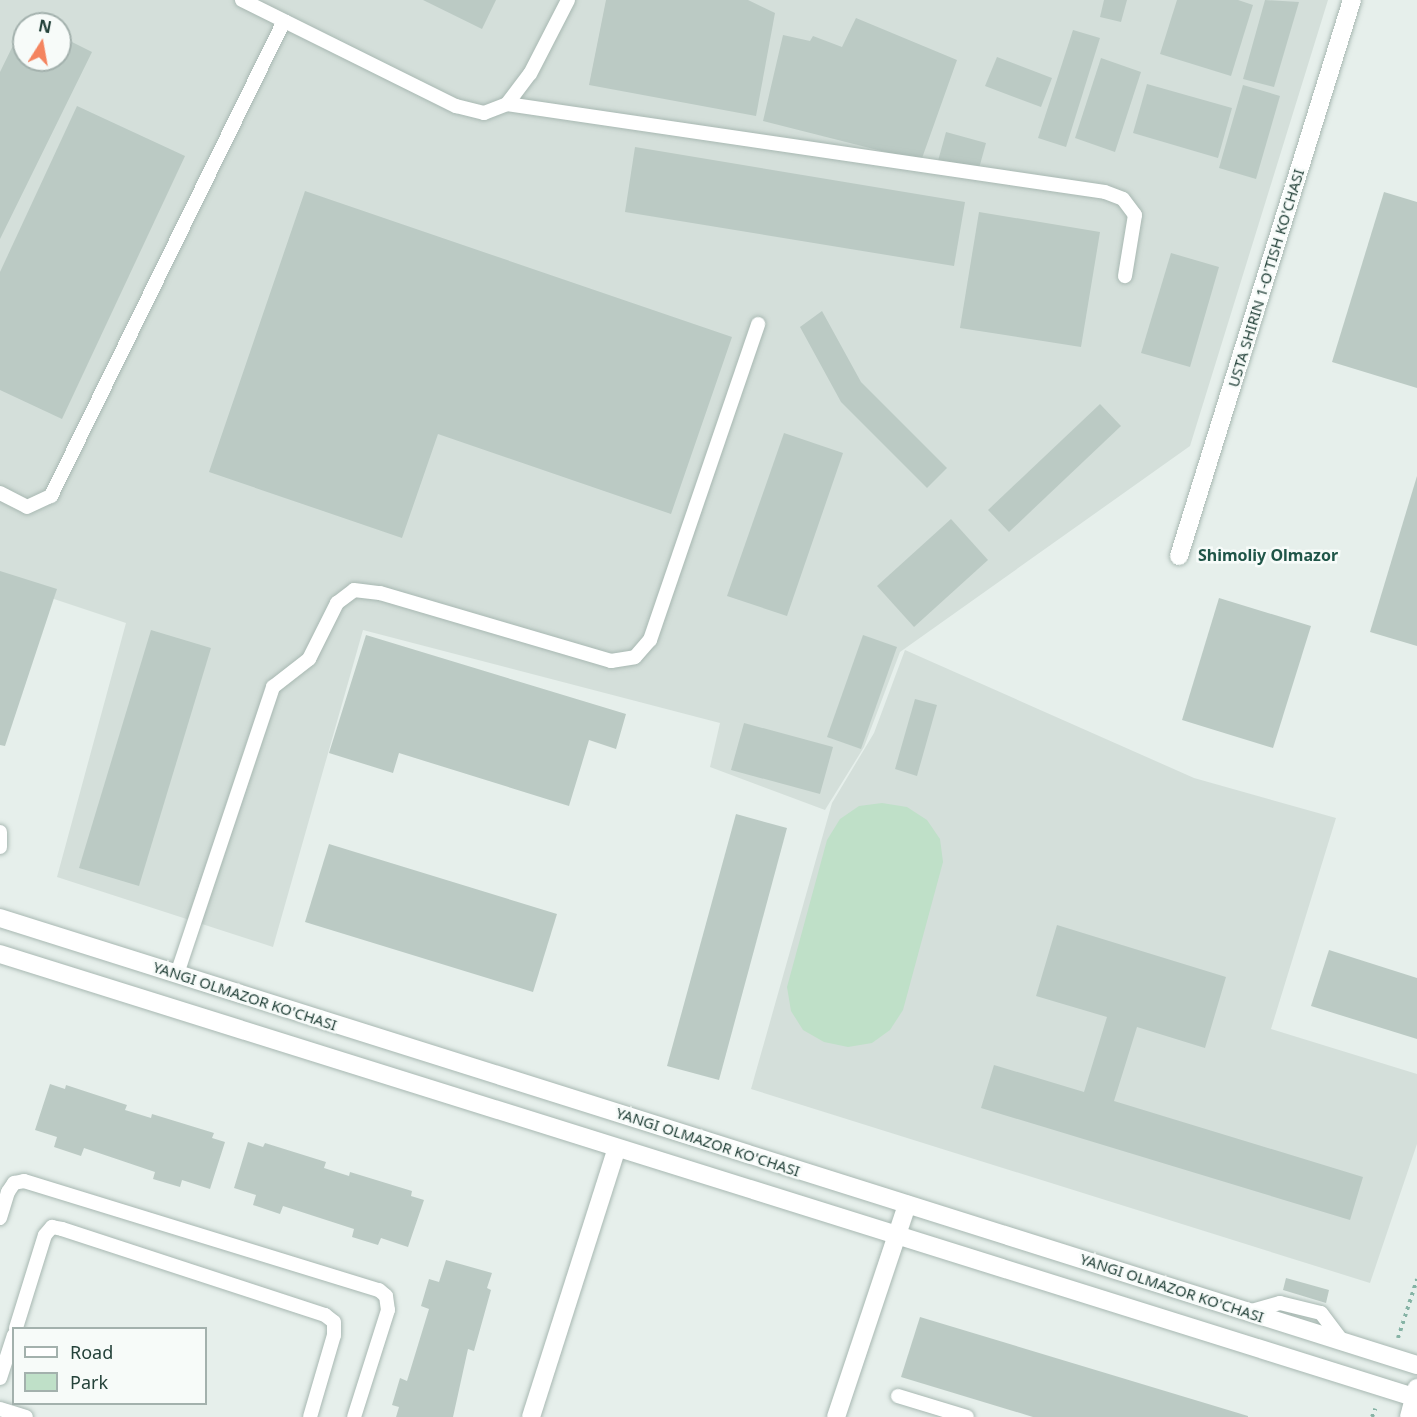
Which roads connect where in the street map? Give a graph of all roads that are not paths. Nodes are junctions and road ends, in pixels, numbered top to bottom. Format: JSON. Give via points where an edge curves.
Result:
{"nodes":[{"id":1,"x":242,"y":0,"type":"edge"},
{"id":2,"x":568,"y":0,"type":"edge"},
{"id":3,"x":1352,"y":0,"type":"edge"},
{"id":4,"x":284,"y":21,"type":"junction"},
{"id":5,"x":507,"y":104,"type":"junction"},
{"id":6,"x":1125,"y":276,"type":"dead end"},
{"id":7,"x":758,"y":324,"type":"dead end"},
{"id":8,"x":0,"y":493,"type":"edge"},
{"id":9,"x":1179,"y":556,"type":"dead end"},
{"id":10,"x":0,"y":832,"type":"edge"},
{"id":11,"x":0,"y":847,"type":"edge"},
{"id":12,"x":0,"y":918,"type":"edge"},
{"id":13,"x":0,"y":954,"type":"edge"},
{"id":14,"x":177,"y":974,"type":"junction"},
{"id":15,"x":617,"y":1148,"type":"junction"},
{"id":16,"x":907,"y":1205,"type":"junction"},
{"id":17,"x":0,"y":1218,"type":"edge"},
{"id":18,"x":896,"y":1236,"type":"junction"},
{"id":19,"x":17,"y":1327,"type":"edge"},
{"id":20,"x":12,"y":1341,"type":"edge"},
{"id":21,"x":1417,"y":1365,"type":"edge"},
{"id":22,"x":0,"y":1378,"type":"edge"},
{"id":23,"x":1416,"y":1394,"type":"edge"},
{"id":24,"x":898,"y":1396,"type":"dead end"},
{"id":25,"x":0,"y":1409,"type":"edge"},
{"id":26,"x":26,"y":1417,"type":"edge"},
{"id":27,"x":310,"y":1417,"type":"edge"},
{"id":28,"x":354,"y":1417,"type":"edge"},
{"id":29,"x":531,"y":1417,"type":"edge"},
{"id":30,"x":836,"y":1417,"type":"edge"},
{"id":31,"x":966,"y":1417,"type":"edge"},
{"id":32,"x":1409,"y":1417,"type":"edge"}],
"edges":[{"from":1,"to":4,"type":"lane"},
{"from":2,"to":5,"type":"lane","via":[[530,74]]},
{"from":3,"to":9,"type":"main road","name":"USTA SHIRIN 1-O'TISH KO'CHASI"},
{"from":4,"to":5,"type":"lane","via":[[456,106],[484,113]]},
{"from":4,"to":8,"type":"lane","via":[[51,496],[27,507]]},
{"from":5,"to":6,"type":"lane","via":[[1105,192],[1123,199],[1136,215]]},
{"from":7,"to":14,"type":"lane","via":[[650,640],[634,657],[611,661],[380,593],[354,590],[337,603],[309,659],[273,687]]},
{"from":10,"to":11,"type":"lane"},
{"from":12,"to":14,"type":"main road","name":"YANGI OLMAZOR KO'CHASI"},
{"from":13,"to":15,"type":"main road"},
{"from":14,"to":16,"type":"main road","name":"YANGI OLMAZOR KO'CHASI"},
{"from":15,"to":18,"type":"main road"},
{"from":15,"to":29,"type":"main road"},
{"from":16,"to":18,"type":"main road"},
{"from":16,"to":21,"type":"main road","name":"YANGI OLMAZOR KO'CHASI"},
{"from":17,"to":28,"type":"lane","via":[[8,1192],[14,1183],[24,1181],[380,1290],[386,1296],[388,1310]]},
{"from":18,"to":23,"type":"main road"},
{"from":18,"to":30,"type":"main road"},
{"from":19,"to":27,"type":"lane","via":[[45,1235],[52,1227],[62,1229],[326,1315],[334,1322],[334,1335]]},
{"from":20,"to":22,"type":"lane"},
{"from":23,"to":32,"type":"main road"},
{"from":24,"to":31,"type":"lane"},
{"from":25,"to":26,"type":"lane"}]}
